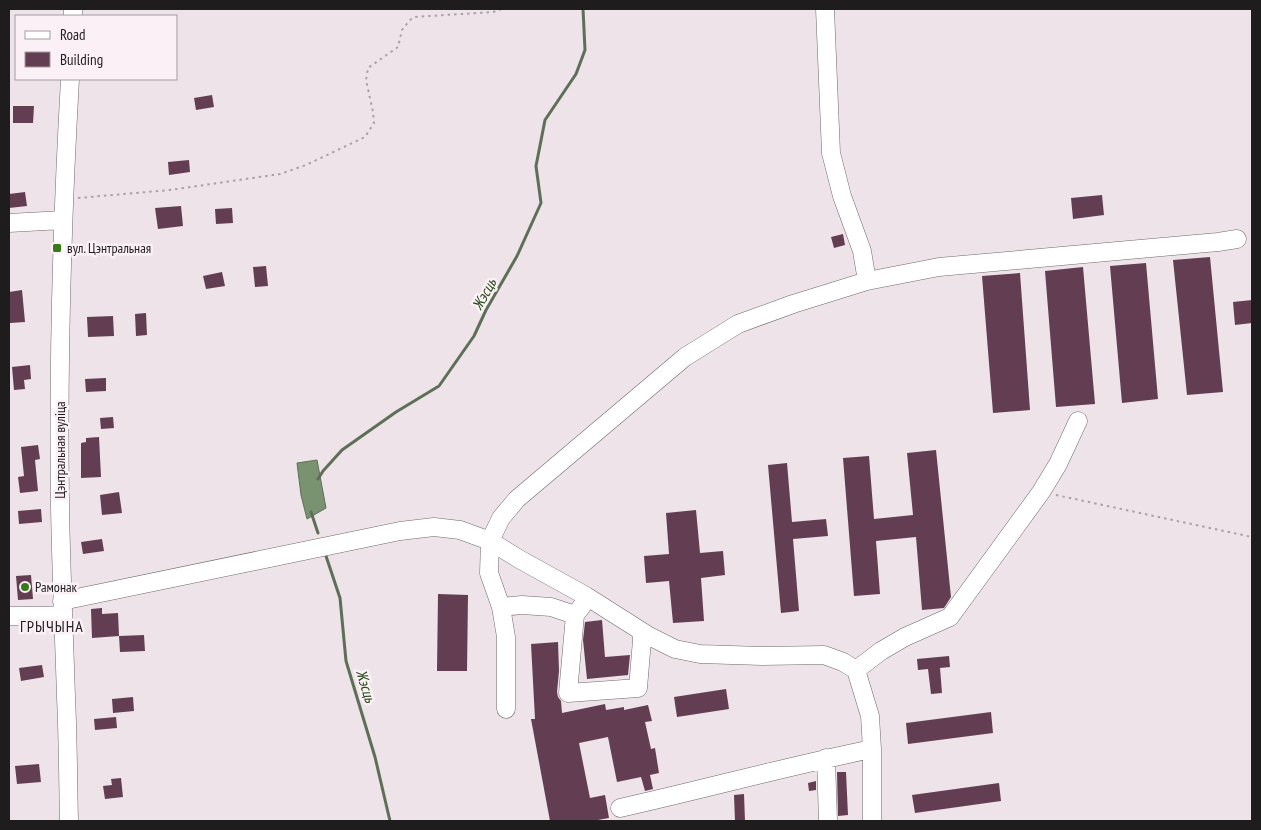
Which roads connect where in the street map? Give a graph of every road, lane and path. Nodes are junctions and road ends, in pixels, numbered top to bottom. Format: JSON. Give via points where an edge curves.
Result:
{"nodes":[{"id":1,"x":502,"y":9,"type":"edge"},
{"id":2,"x":825,"y":9,"type":"edge"},
{"id":3,"x":70,"y":80,"type":"edge"},
{"id":4,"x":64,"y":199,"type":"junction"},
{"id":5,"x":63,"y":220,"type":"junction"},
{"id":6,"x":9,"y":224,"type":"edge"},
{"id":7,"x":1237,"y":239,"type":"dead end"},
{"id":8,"x":867,"y":281,"type":"junction"},
{"id":9,"x":1078,"y":421,"type":"dead end"},
{"id":10,"x":1041,"y":492,"type":"junction"},
{"id":11,"x":1252,"y":537,"type":"edge"},
{"id":12,"x":490,"y":541,"type":"junction"},
{"id":13,"x":586,"y":596,"type":"junction"},
{"id":14,"x":501,"y":607,"type":"junction"},
{"id":15,"x":62,"y":608,"type":"junction"},
{"id":16,"x":575,"y":615,"type":"junction"},
{"id":17,"x":9,"y":616,"type":"edge"},
{"id":18,"x":641,"y":631,"type":"junction"},
{"id":19,"x":856,"y":670,"type":"junction"},
{"id":20,"x":506,"y":709,"type":"dead end"},
{"id":21,"x":872,"y":749,"type":"junction"},
{"id":22,"x":826,"y":758,"type":"junction"},
{"id":23,"x":620,"y":808,"type":"dead end"},
{"id":24,"x":69,"y":821,"type":"edge"},
{"id":25,"x":828,"y":821,"type":"edge"},
{"id":26,"x":872,"y":821,"type":"edge"}],
"edges":[{"from":1,"to":4,"type":"path","via":[[414,17],[402,30],[398,47],[368,68],[366,80],[374,123],[365,137],[306,165],[280,174],[170,190]]},
{"from":2,"to":8,"type":"street","via":[[831,153],[862,251]]},
{"from":3,"to":4,"type":"street","name":"Цэнтральная вуліца"},
{"from":4,"to":5,"type":"street","name":"Цэнтральная вуліца"},
{"from":5,"to":6,"type":"street"},
{"from":5,"to":15,"type":"street","name":"Цэнтральная вуліца","via":[[60,410]]},
{"from":7,"to":8,"type":"street","via":[[939,267]]},
{"from":8,"to":12,"type":"street","via":[[738,324],[685,357],[517,499]]},
{"from":9,"to":10,"type":"street"},
{"from":10,"to":11,"type":"path"},
{"from":10,"to":19,"type":"street","via":[[950,617],[905,637]]},
{"from":12,"to":13,"type":"street"},
{"from":12,"to":14,"type":"street","via":[[489,573]]},
{"from":12,"to":15,"type":"street","via":[[460,530],[434,527],[400,530]]},
{"from":13,"to":16,"type":"street"},
{"from":13,"to":18,"type":"street"},
{"from":14,"to":16,"type":"street","via":[[551,607]]},
{"from":14,"to":20,"type":"street","via":[[506,637]]},
{"from":15,"to":17,"type":"street","via":[[42,616]]},
{"from":15,"to":24,"type":"street","name":"Цэнтральная вуліца"},
{"from":16,"to":18,"type":"street","via":[[568,693],[638,688]]},
{"from":18,"to":19,"type":"street","via":[[675,649],[700,654],[824,656]]},
{"from":19,"to":21,"type":"street","via":[[870,716]]},
{"from":21,"to":22,"type":"street"},
{"from":21,"to":26,"type":"street"},
{"from":22,"to":23,"type":"street"},
{"from":22,"to":25,"type":"street"}]}
